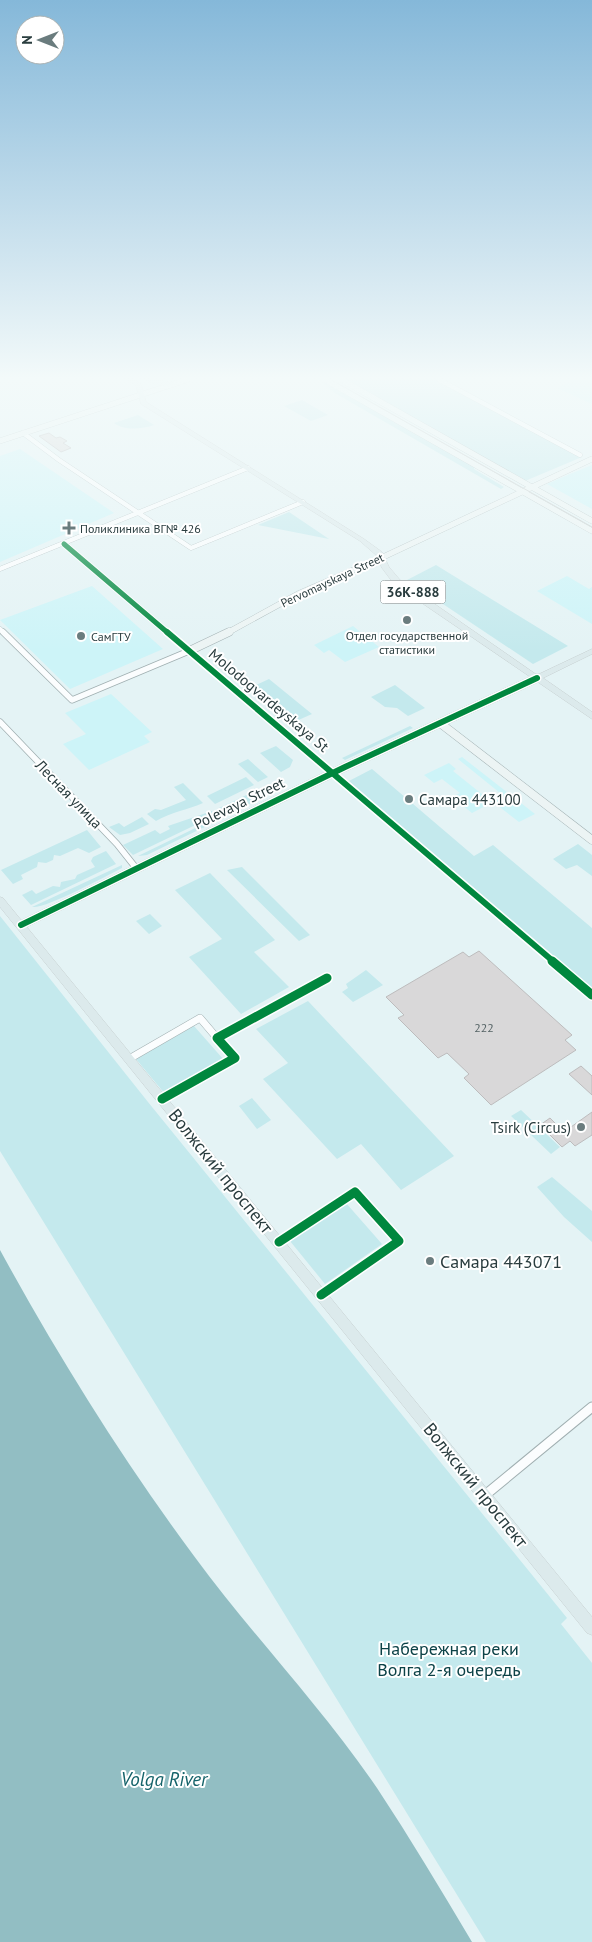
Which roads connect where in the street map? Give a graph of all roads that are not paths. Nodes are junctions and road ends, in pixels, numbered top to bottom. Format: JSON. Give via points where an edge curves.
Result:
{"nodes":[{"id":1,"x":75,"y":470,"type":"edge"},
{"id":2,"x":244,"y":470,"type":"edge"},
{"id":3,"x":251,"y":470,"type":"edge"},
{"id":4,"x":484,"y":470,"type":"edge"},
{"id":5,"x":501,"y":470,"type":"edge"},
{"id":6,"x":569,"y":470,"type":"edge"},
{"id":7,"x":532,"y":487,"type":"junction"},
{"id":8,"x":522,"y":491,"type":"junction"},
{"id":9,"x":303,"y":502,"type":"junction"},
{"id":10,"x":137,"y":514,"type":"junction"},
{"id":11,"x":592,"y":521,"type":"edge"},
{"id":12,"x":592,"y":531,"type":"edge"},
{"id":13,"x":64,"y":544,"type":"junction"},
{"id":14,"x":381,"y":558,"type":"junction"},
{"id":15,"x":0,"y":570,"type":"edge"},
{"id":16,"x":0,"y":629,"type":"edge"},
{"id":17,"x":189,"y":651,"type":"junction"},
{"id":18,"x":592,"y":651,"type":"edge"},
{"id":19,"x":536,"y":678,"type":"junction"},
{"id":20,"x":471,"y":709,"type":"joint"},
{"id":21,"x":592,"y":716,"type":"edge"},
{"id":22,"x":0,"y":722,"type":"edge"},
{"id":23,"x":440,"y":723,"type":"junction"},
{"id":24,"x":466,"y":746,"type":"joint"},
{"id":25,"x":333,"y":773,"type":"junction"},
{"id":26,"x":592,"y":840,"type":"edge"},
{"id":27,"x":136,"y":868,"type":"junction"},
{"id":28,"x":0,"y":900,"type":"edge"},
{"id":29,"x":21,"y":925,"type":"junction"},
{"id":30,"x":328,"y":978,"type":"dead end"},
{"id":31,"x":592,"y":995,"type":"edge"},
{"id":32,"x":217,"y":1038,"type":"junction"},
{"id":33,"x":129,"y":1059,"type":"junction"},
{"id":34,"x":162,"y":1099,"type":"junction"},
{"id":35,"x":279,"y":1242,"type":"junction"},
{"id":36,"x":321,"y":1295,"type":"junction"},
{"id":37,"x":592,"y":1407,"type":"edge"},
{"id":38,"x":484,"y":1496,"type":"junction"},
{"id":39,"x":592,"y":1628,"type":"edge"}],
"edges":[{"from":1,"to":10,"type":"street"},
{"from":2,"to":10,"type":"street"},
{"from":3,"to":9,"type":"main road","number":"36К-888"},
{"from":4,"to":8,"type":"street"},
{"from":5,"to":7,"type":"street"},
{"from":6,"to":7,"type":"street","name":"Pervomayskaya Street"},
{"from":7,"to":8,"type":"street","name":"Pervomayskaya Street"},
{"from":7,"to":11,"type":"street"},
{"from":8,"to":12,"type":"street"},
{"from":8,"to":14,"type":"street","name":"Pervomayskaya Street"},
{"from":9,"to":10,"type":"street","via":[[191,548]]},
{"from":9,"to":14,"type":"main road","number":"36К-888","via":[[376,550]]},
{"from":10,"to":13,"type":"street"},
{"from":13,"to":15,"type":"street"},
{"from":13,"to":17,"type":"street","name":"Molodogvardeyskaya St"},
{"from":14,"to":17,"type":"street","name":"Pervomayskaya Street","via":[[300,593],[254,620]]},
{"from":14,"to":19,"type":"main road","number":"36К-888","via":[[397,582]]},
{"from":16,"to":17,"type":"street","name":"Pervomayskaya Street","via":[[72,700]]},
{"from":17,"to":25,"type":"street","name":"Molodogvardeyskaya St"},
{"from":18,"to":19,"type":"main road"},
{"from":19,"to":20,"type":"street"},
{"from":19,"to":21,"type":"main road"},
{"from":20,"to":23,"type":"street","name":"Polevaya Street"},
{"from":22,"to":27,"type":"street","name":"Лесная улица"},
{"from":23,"to":24,"type":"street"},
{"from":23,"to":25,"type":"street","name":"Polevaya Street"},
{"from":24,"to":26,"type":"street"},
{"from":25,"to":27,"type":"street","name":"Polevaya Street"},
{"from":25,"to":31,"type":"street","name":"Molodogvardeyskaya St"},
{"from":27,"to":29,"type":"street","name":"Polevaya Street"},
{"from":28,"to":29,"type":"main road","name":"Волжский проспект"},
{"from":29,"to":33,"type":"main road","name":"Волжский проспект"},
{"from":30,"to":32,"type":"street"},
{"from":32,"to":33,"type":"street","via":[[200,1018]]},
{"from":32,"to":34,"type":"street","via":[[235,1058]]},
{"from":33,"to":34,"type":"main road","name":"Волжский проспект"},
{"from":34,"to":35,"type":"main road","name":"Волжский проспект"},
{"from":35,"to":36,"type":"main road","name":"Волжский проспект"},
{"from":35,"to":36,"type":"street","via":[[355,1192],[399,1241]]},
{"from":36,"to":38,"type":"main road","name":"Волжский проспект"},
{"from":37,"to":38,"type":"street"},
{"from":38,"to":39,"type":"main road","name":"Волжский проспект"}]}
